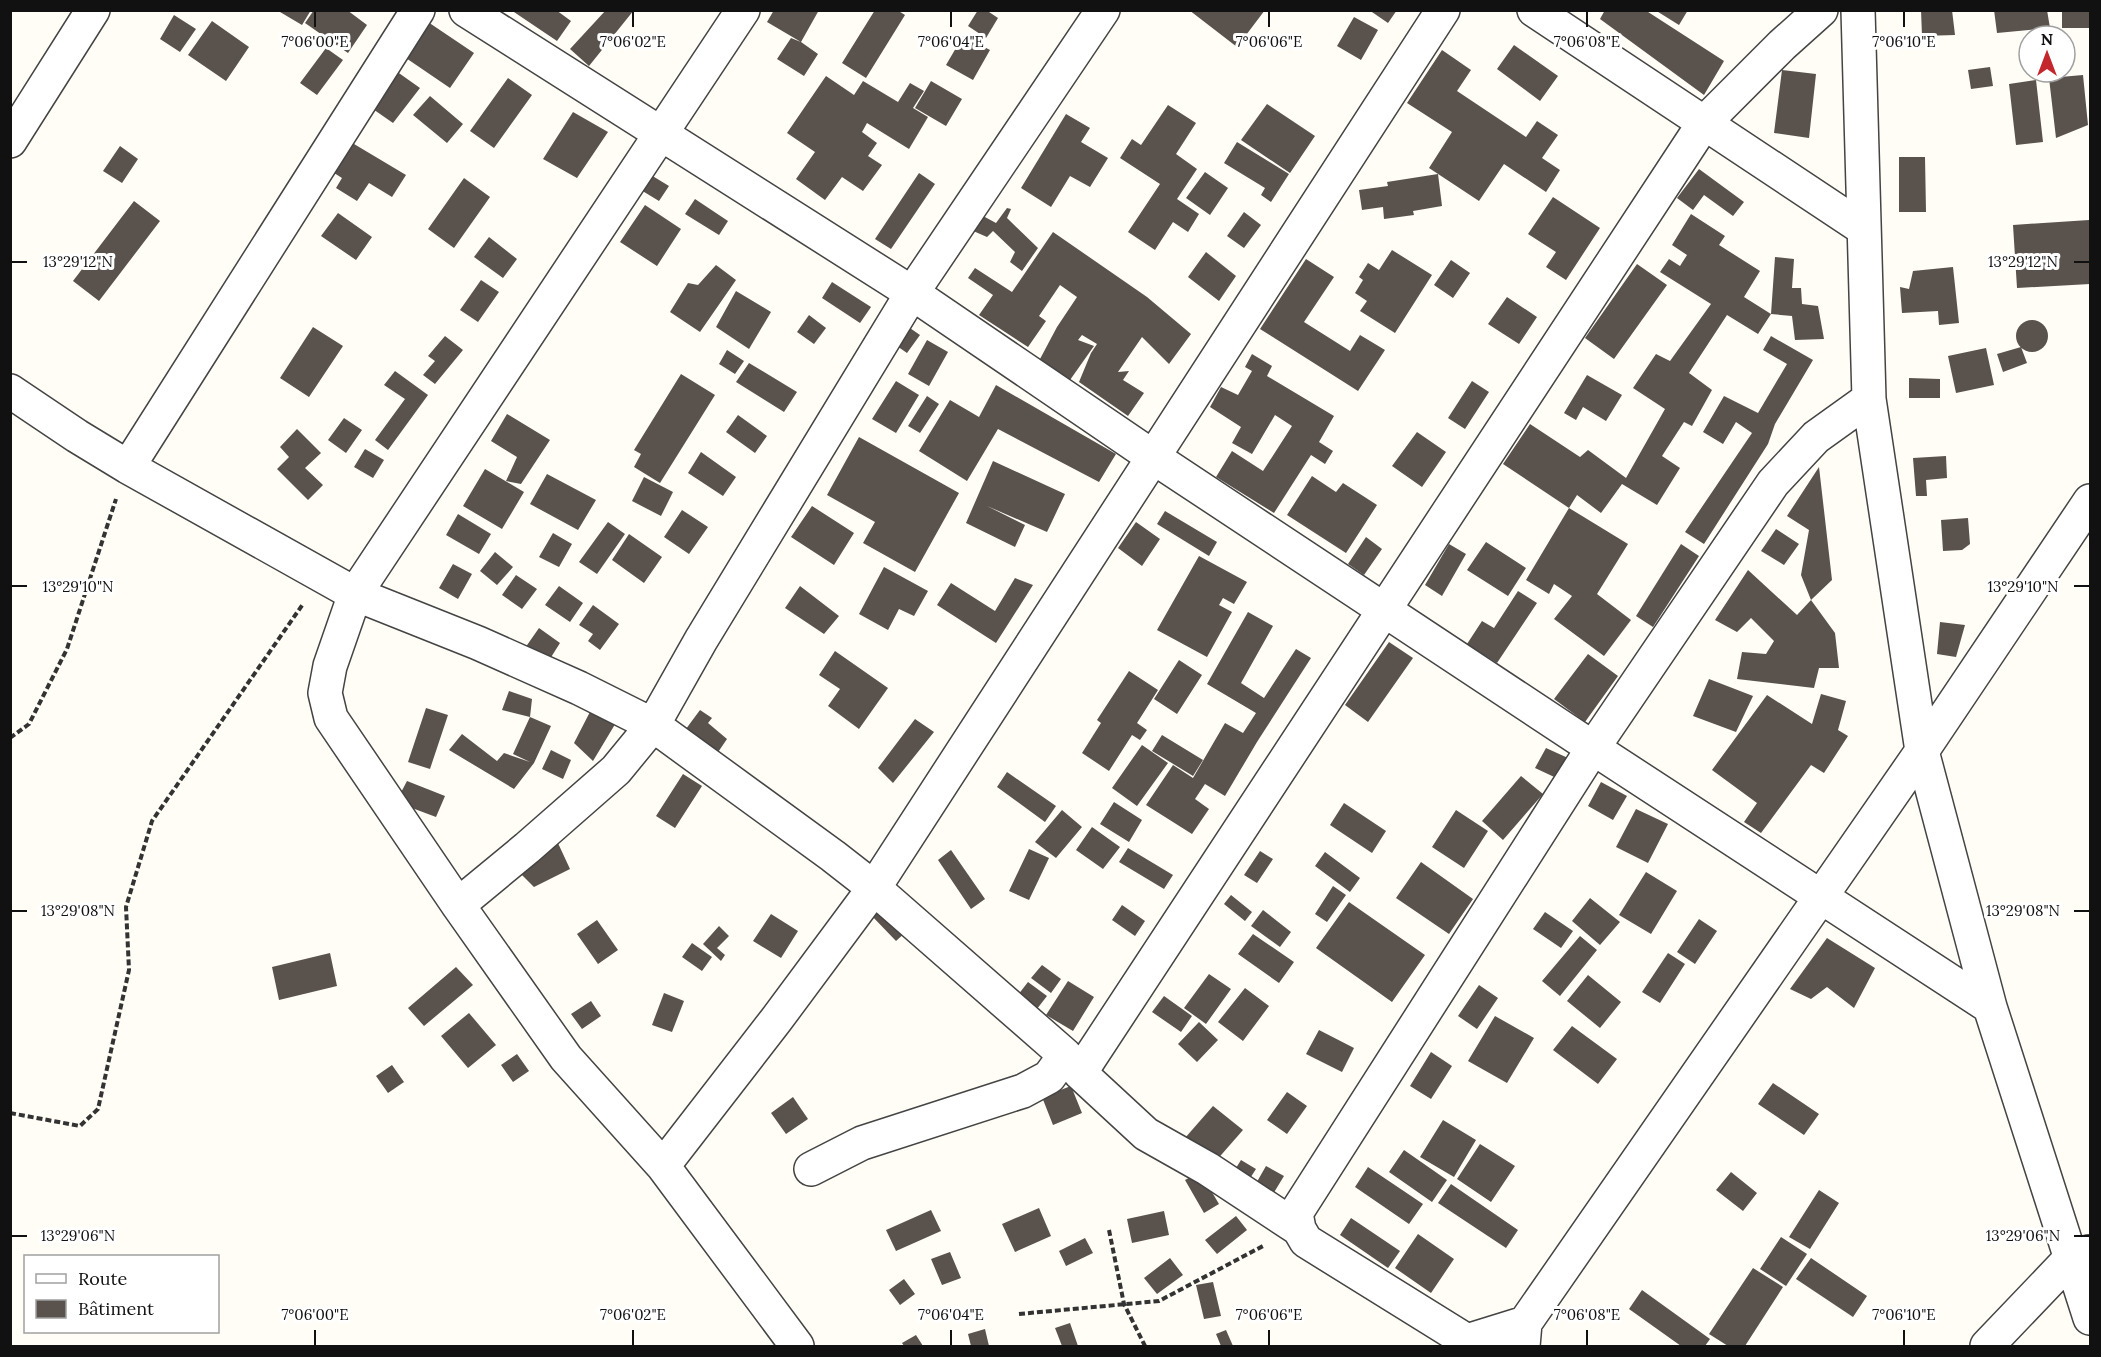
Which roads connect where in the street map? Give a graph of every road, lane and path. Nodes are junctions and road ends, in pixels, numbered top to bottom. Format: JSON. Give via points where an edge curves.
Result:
{"nodes":[{"id":1,"x":93,"y":10,"type":"edge"},
{"id":2,"x":418,"y":10,"type":"edge"},
{"id":3,"x":466,"y":10,"type":"edge"},
{"id":4,"x":743,"y":10,"type":"edge"},
{"id":5,"x":1103,"y":10,"type":"edge"},
{"id":6,"x":1443,"y":10,"type":"edge"},
{"id":7,"x":1534,"y":10,"type":"edge"},
{"id":8,"x":1821,"y":10,"type":"edge"},
{"id":9,"x":1858,"y":10,"type":"edge"},
{"id":10,"x":1704,"y":123,"type":"junction"},
{"id":11,"x":660,"y":134,"type":"junction"},
{"id":12,"x":10,"y":141,"type":"edge"},
{"id":13,"x":1864,"y":229,"type":"junction"},
{"id":14,"x":912,"y":293,"type":"junction"},
{"id":15,"x":10,"y":391,"type":"edge"},
{"id":16,"x":1869,"y":399,"type":"junction"},
{"id":17,"x":1153,"y":457,"type":"junction"},
{"id":18,"x":128,"y":467,"type":"junction"},
{"id":19,"x":2091,"y":501,"type":"edge"},
{"id":20,"x":323,"y":577,"type":"junction"},
{"id":21,"x":355,"y":594,"type":"junction"},
{"id":22,"x":1386,"y":609,"type":"junction"},
{"id":23,"x":653,"y":725,"type":"junction"},
{"id":24,"x":10,"y":738,"type":"edge"},
{"id":25,"x":1593,"y":748,"type":"junction"},
{"id":26,"x":1922,"y":751,"type":"junction"},
{"id":27,"x":874,"y":888,"type":"junction"},
{"id":28,"x":1820,"y":895,"type":"junction"},
{"id":29,"x":458,"y":905,"type":"junction"},
{"id":30,"x":1990,"y":1007,"type":"junction"},
{"id":31,"x":1072,"y":1064,"type":"junction"},
{"id":32,"x":10,"y":1113,"type":"edge"},
{"id":33,"x":663,"y":1166,"type":"junction"},
{"id":34,"x":811,"y":1169,"type":"dead end"},
{"id":35,"x":1299,"y":1229,"type":"junction"},
{"id":36,"x":1109,"y":1230,"type":"dead end"},
{"id":37,"x":2080,"y":1255,"type":"edge"},
{"id":38,"x":1124,"y":1304,"type":"junction"},
{"id":39,"x":1019,"y":1314,"type":"dead end"},
{"id":40,"x":2091,"y":1318,"type":"edge"},
{"id":41,"x":1524,"y":1335,"type":"edge"},
{"id":42,"x":1466,"y":1344,"type":"edge"},
{"id":43,"x":797,"y":1347,"type":"edge"},
{"id":44,"x":1145,"y":1347,"type":"edge"},
{"id":45,"x":1987,"y":1347,"type":"edge"}],
"edges":[{"from":1,"to":12,"type":"street"},
{"from":2,"to":18,"type":"street"},
{"from":3,"to":11,"type":"street"},
{"from":4,"to":11,"type":"street"},
{"from":5,"to":14,"type":"street"},
{"from":6,"to":17,"type":"street"},
{"from":7,"to":10,"type":"street"},
{"from":8,"to":10,"type":"street"},
{"from":9,"to":13,"type":"street"},
{"from":10,"to":13,"type":"street"},
{"from":10,"to":22,"type":"street"},
{"from":11,"to":14,"type":"street"},
{"from":11,"to":21,"type":"street"},
{"from":13,"to":16,"type":"street"},
{"from":14,"to":17,"type":"street"},
{"from":14,"to":23,"type":"street"},
{"from":15,"to":18,"type":"street"},
{"from":16,"to":25,"type":"street","via":[[1816,437],[1773,483]]},
{"from":16,"to":26,"type":"street"},
{"from":17,"to":22,"type":"street"},
{"from":17,"to":27,"type":"street"},
{"from":18,"to":20,"type":"street"},
{"from":18,"to":24,"type":"path","via":[[67,649],[28,724]]},
{"from":19,"to":26,"type":"street"},
{"from":20,"to":21,"type":"street"},
{"from":20,"to":32,"type":"path","via":[[152,821],[126,907],[129,970],[98,1109],[80,1126]]},
{"from":21,"to":23,"type":"street","via":[[478,643]]},
{"from":21,"to":29,"type":"street","via":[[330,666],[326,693],[331,718]]},
{"from":22,"to":25,"type":"street"},
{"from":22,"to":31,"type":"street"},
{"from":23,"to":27,"type":"street"},
{"from":23,"to":29,"type":"street","via":[[616,770]]},
{"from":25,"to":28,"type":"street"},
{"from":25,"to":35,"type":"street","via":[[1296,1213]]},
{"from":26,"to":28,"type":"street"},
{"from":26,"to":30,"type":"street"},
{"from":27,"to":31,"type":"street"},
{"from":27,"to":33,"type":"street"},
{"from":28,"to":30,"type":"street"},
{"from":28,"to":41,"type":"street"},
{"from":29,"to":33,"type":"street","via":[[566,1058]]},
{"from":30,"to":37,"type":"street"},
{"from":31,"to":34,"type":"street","via":[[1023,1091],[862,1143]]},
{"from":31,"to":35,"type":"street","via":[[1146,1134]]},
{"from":33,"to":43,"type":"street"},
{"from":35,"to":38,"type":"path","via":[[1159,1301]]},
{"from":35,"to":42,"type":"street","via":[[1306,1241]]},
{"from":36,"to":38,"type":"path"},
{"from":37,"to":40,"type":"street"},
{"from":37,"to":45,"type":"street"},
{"from":38,"to":39,"type":"path"},
{"from":38,"to":44,"type":"path"},
{"from":41,"to":42,"type":"street"}]}
